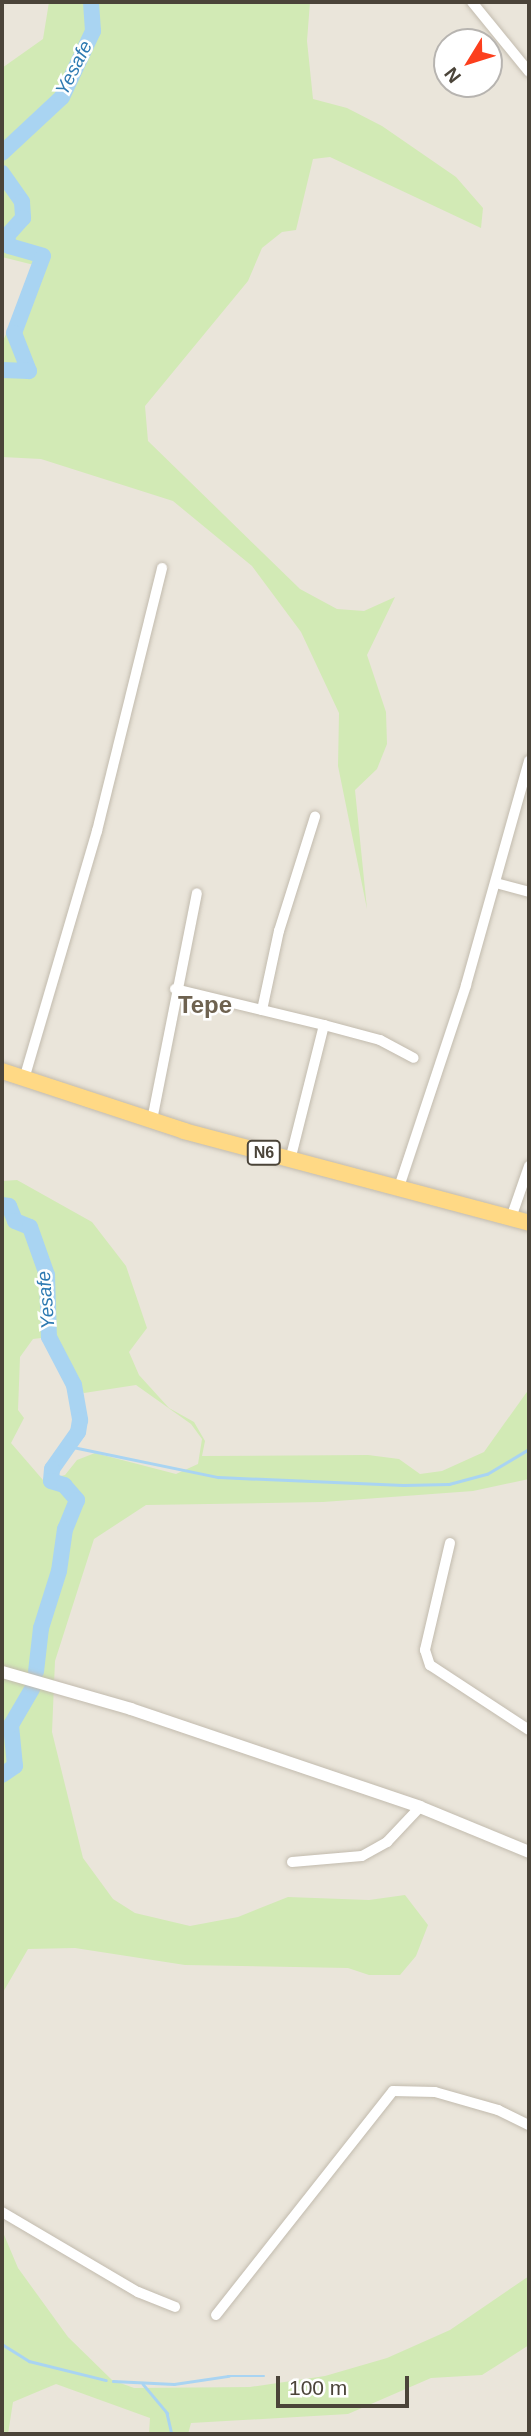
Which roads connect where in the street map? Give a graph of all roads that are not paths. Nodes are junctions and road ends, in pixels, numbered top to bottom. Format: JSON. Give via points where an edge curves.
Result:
{"nodes":[{"id":1,"x":472,"y":2,"type":"edge"},
{"id":2,"x":529,"y":72,"type":"edge"},
{"id":3,"x":162,"y":568,"type":"dead end"},
{"id":4,"x":529,"y":761,"type":"edge"},
{"id":5,"x":315,"y":817,"type":"dead end"},
{"id":6,"x":496,"y":883,"type":"junction"},
{"id":7,"x":529,"y":892,"type":"edge"},
{"id":8,"x":197,"y":893,"type":"dead end"},
{"id":9,"x":175,"y":989,"type":"junction"},
{"id":10,"x":262,"y":1010,"type":"junction"},
{"id":11,"x":324,"y":1025,"type":"junction"},
{"id":12,"x":414,"y":1058,"type":"dead end"},
{"id":13,"x":2,"y":1071,"type":"edge"},
{"id":14,"x":24,"y":1079,"type":"junction"},
{"id":15,"x":152,"y":1120,"type":"junction"},
{"id":16,"x":290,"y":1160,"type":"junction"},
{"id":17,"x":529,"y":1166,"type":"edge"},
{"id":18,"x":398,"y":1190,"type":"junction"},
{"id":19,"x":511,"y":1218,"type":"junction"},
{"id":20,"x":529,"y":1223,"type":"edge"},
{"id":21,"x":450,"y":1543,"type":"dead end"},
{"id":22,"x":2,"y":1672,"type":"edge"},
{"id":23,"x":529,"y":1731,"type":"edge"},
{"id":24,"x":420,"y":1807,"type":"junction"},
{"id":25,"x":529,"y":1852,"type":"edge"},
{"id":26,"x":292,"y":1862,"type":"dead end"},
{"id":27,"x":529,"y":2125,"type":"edge"},
{"id":28,"x":2,"y":2212,"type":"edge"},
{"id":29,"x":175,"y":2307,"type":"dead end"},
{"id":30,"x":216,"y":2315,"type":"dead end"}],
"edges":[{"from":1,"to":2,"type":"street"},
{"from":3,"to":14,"type":"street","via":[[97,831]]},
{"from":4,"to":6,"type":"street"},
{"from":5,"to":10,"type":"street","via":[[279,931]]},
{"from":6,"to":7,"type":"street"},
{"from":6,"to":18,"type":"street"},
{"from":8,"to":9,"type":"street"},
{"from":9,"to":10,"type":"street"},
{"from":9,"to":15,"type":"street"},
{"from":10,"to":11,"type":"street"},
{"from":11,"to":12,"type":"street","via":[[380,1040]]},
{"from":11,"to":16,"type":"street"},
{"from":13,"to":14,"type":"highway","number":"N6"},
{"from":14,"to":15,"type":"highway","number":"N6"},
{"from":15,"to":16,"type":"highway","number":"N6"},
{"from":16,"to":18,"type":"highway","number":"N6"},
{"from":17,"to":19,"type":"street"},
{"from":18,"to":19,"type":"highway","number":"N6"},
{"from":19,"to":20,"type":"highway","number":"N6"},
{"from":21,"to":23,"type":"street","via":[[425,1650],[430,1665]]},
{"from":22,"to":24,"type":"street","via":[[131,1709]]},
{"from":24,"to":25,"type":"street"},
{"from":24,"to":26,"type":"street","via":[[387,1842],[362,1856]]},
{"from":27,"to":30,"type":"street","via":[[498,2110],[435,2092],[393,2091]]},
{"from":28,"to":29,"type":"street","via":[[138,2292]]}]}
